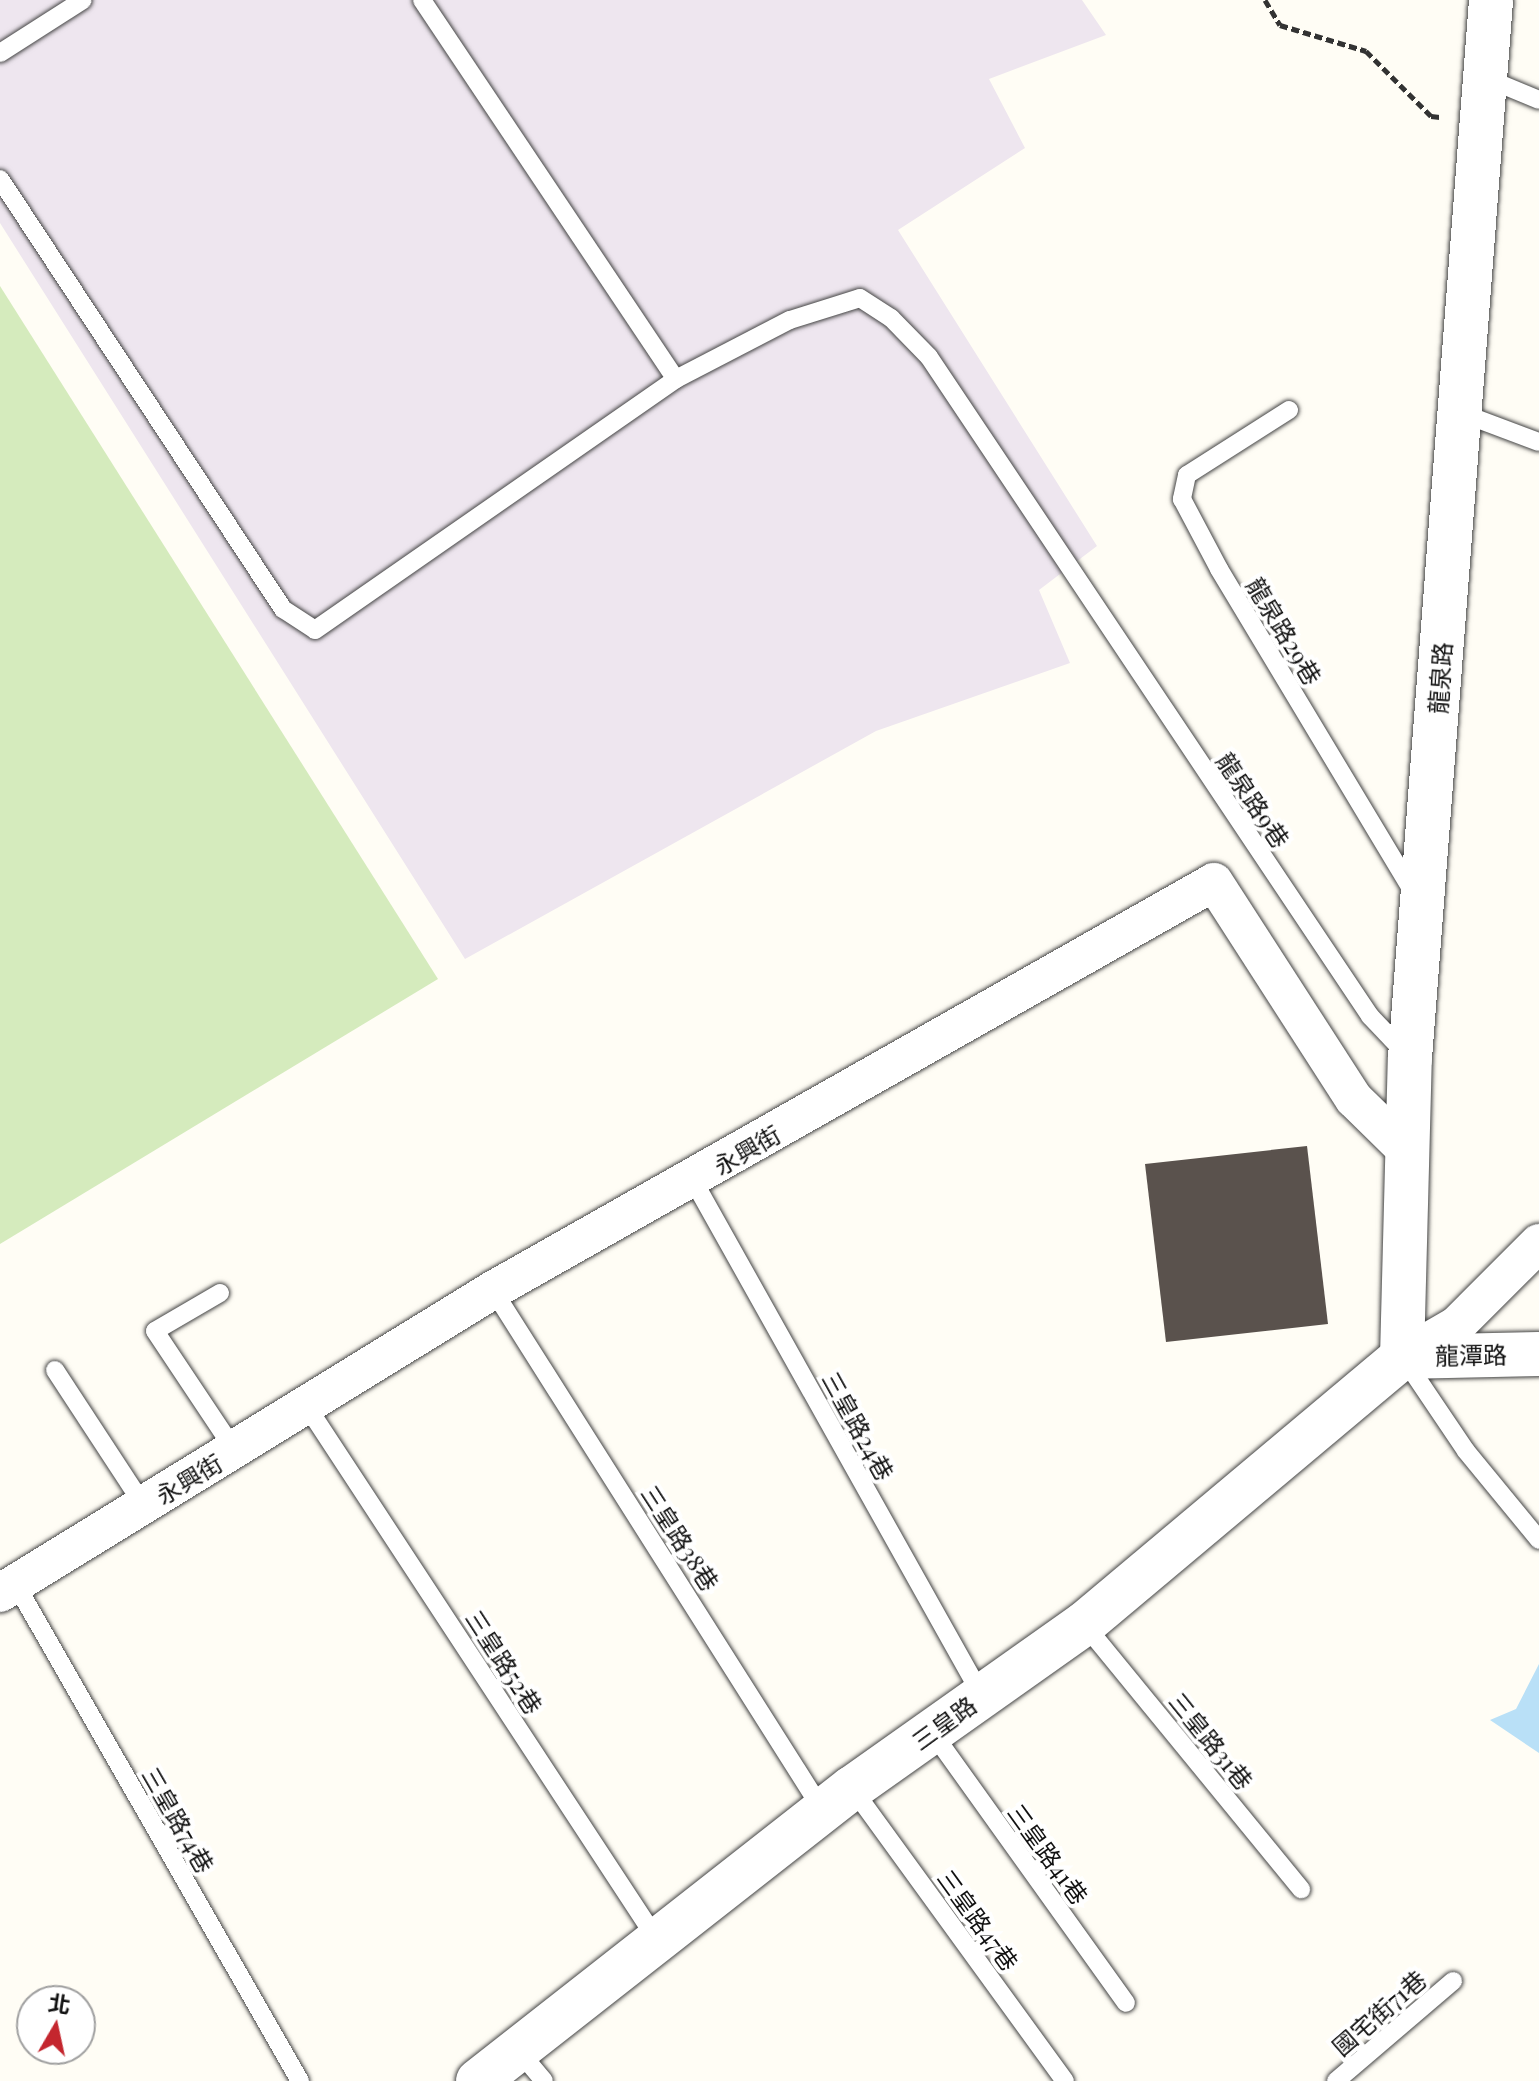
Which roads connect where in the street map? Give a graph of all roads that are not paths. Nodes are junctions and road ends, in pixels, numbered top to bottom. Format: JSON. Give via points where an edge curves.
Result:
{"nodes":[{"id":1,"x":83,"y":0,"type":"edge"},
{"id":2,"x":422,"y":0,"type":"edge"},
{"id":3,"x":1491,"y":0,"type":"edge"},
{"id":4,"x":0,"y":53,"type":"edge"},
{"id":5,"x":1485,"y":77,"type":"junction"},
{"id":6,"x":1539,"y":100,"type":"edge"},
{"id":7,"x":0,"y":179,"type":"edge"},
{"id":8,"x":676,"y":379,"type":"junction"},
{"id":9,"x":1289,"y":410,"type":"dead end"},
{"id":10,"x":1459,"y":412,"type":"junction"},
{"id":11,"x":1539,"y":442,"type":"edge"},
{"id":12,"x":1424,"y":910,"type":"junction"},
{"id":13,"x":1410,"y":1058,"type":"junction"},
{"id":14,"x":1405,"y":1149,"type":"junction"},
{"id":15,"x":693,"y":1180,"type":"junction"},
{"id":16,"x":1539,"y":1243,"type":"edge"},
{"id":17,"x":493,"y":1290,"type":"junction"},
{"id":18,"x":220,"y":1293,"type":"dead end"},
{"id":19,"x":1539,"y":1354,"type":"edge"},
{"id":20,"x":1402,"y":1357,"type":"junction"},
{"id":21,"x":55,"y":1370,"type":"dead end"},
{"id":22,"x":308,"y":1408,"type":"junction"},
{"id":23,"x":235,"y":1451,"type":"junction"},
{"id":24,"x":144,"y":1506,"type":"junction"},
{"id":25,"x":1539,"y":1540,"type":"edge"},
{"id":26,"x":7,"y":1588,"type":"edge"},
{"id":27,"x":1084,"y":1624,"type":"junction"},
{"id":28,"x":982,"y":1696,"type":"junction"},
{"id":29,"x":932,"y":1732,"type":"junction"},
{"id":30,"x":838,"y":1801,"type":"junction"},
{"id":31,"x":1301,"y":1889,"type":"dead end"},
{"id":32,"x":659,"y":1942,"type":"junction"},
{"id":33,"x":1453,"y":1981,"type":"dead end"},
{"id":34,"x":1126,"y":2003,"type":"dead end"},
{"id":35,"x":531,"y":2066,"type":"edge"},
{"id":36,"x":300,"y":2081,"type":"edge"},
{"id":37,"x":478,"y":2081,"type":"edge"},
{"id":38,"x":1065,"y":2081,"type":"edge"},
{"id":39,"x":1336,"y":2081,"type":"edge"}],
"edges":[{"from":1,"to":4,"type":"lane"},
{"from":2,"to":8,"type":"lane"},
{"from":3,"to":5,"type":"street","name":"龍泉路"},
{"from":5,"to":6,"type":"lane"},
{"from":5,"to":10,"type":"street","name":"龍泉路"},
{"from":7,"to":8,"type":"lane","via":[[283,609],[315,630]]},
{"from":8,"to":13,"type":"lane","name":"龍泉路9巷","via":[[790,320],[860,298],[891,318],[929,357],[1370,1016]]},
{"from":9,"to":12,"type":"lane","name":"龍泉路29巷","via":[[1187,475],[1182,499]]},
{"from":10,"to":11,"type":"lane"},
{"from":10,"to":12,"type":"street","name":"龍泉路"},
{"from":12,"to":13,"type":"street","name":"龍泉路"},
{"from":13,"to":14,"type":"street","name":"龍泉路"},
{"from":14,"to":15,"type":"street","name":"永興街","via":[[1354,1099],[1214,882]]},
{"from":14,"to":20,"type":"street","name":"龍泉路"},
{"from":15,"to":17,"type":"street","name":"永興街"},
{"from":15,"to":28,"type":"lane","name":"三皇路24巷"},
{"from":16,"to":20,"type":"street","via":[[1457,1325]]},
{"from":17,"to":22,"type":"street","name":"永興街"},
{"from":17,"to":30,"type":"lane","name":"三皇路38巷"},
{"from":18,"to":23,"type":"lane","via":[[155,1331]]},
{"from":19,"to":20,"type":"street","name":"龍潭路"},
{"from":20,"to":25,"type":"lane","via":[[1466,1451]]},
{"from":20,"to":27,"type":"street","name":"三皇路"},
{"from":21,"to":24,"type":"lane"},
{"from":22,"to":23,"type":"street","name":"永興街"},
{"from":22,"to":32,"type":"lane","name":"三皇路52巷"},
{"from":23,"to":24,"type":"street","name":"永興街"},
{"from":24,"to":26,"type":"street","name":"永興街"},
{"from":26,"to":36,"type":"lane","name":"三皇路74巷"},
{"from":27,"to":28,"type":"street","name":"三皇路"},
{"from":27,"to":31,"type":"lane","name":"三皇路31巷"},
{"from":28,"to":29,"type":"street","name":"三皇路"},
{"from":29,"to":30,"type":"street","name":"三皇路"},
{"from":29,"to":34,"type":"lane","name":"三皇路41巷"},
{"from":30,"to":32,"type":"street","name":"三皇路"},
{"from":30,"to":38,"type":"lane","name":"三皇路47巷"},
{"from":32,"to":35,"type":"street","name":"三皇路"},
{"from":33,"to":39,"type":"lane","name":"國宅街71巷"},
{"from":35,"to":37,"type":"street","name":"三皇路"}]}
